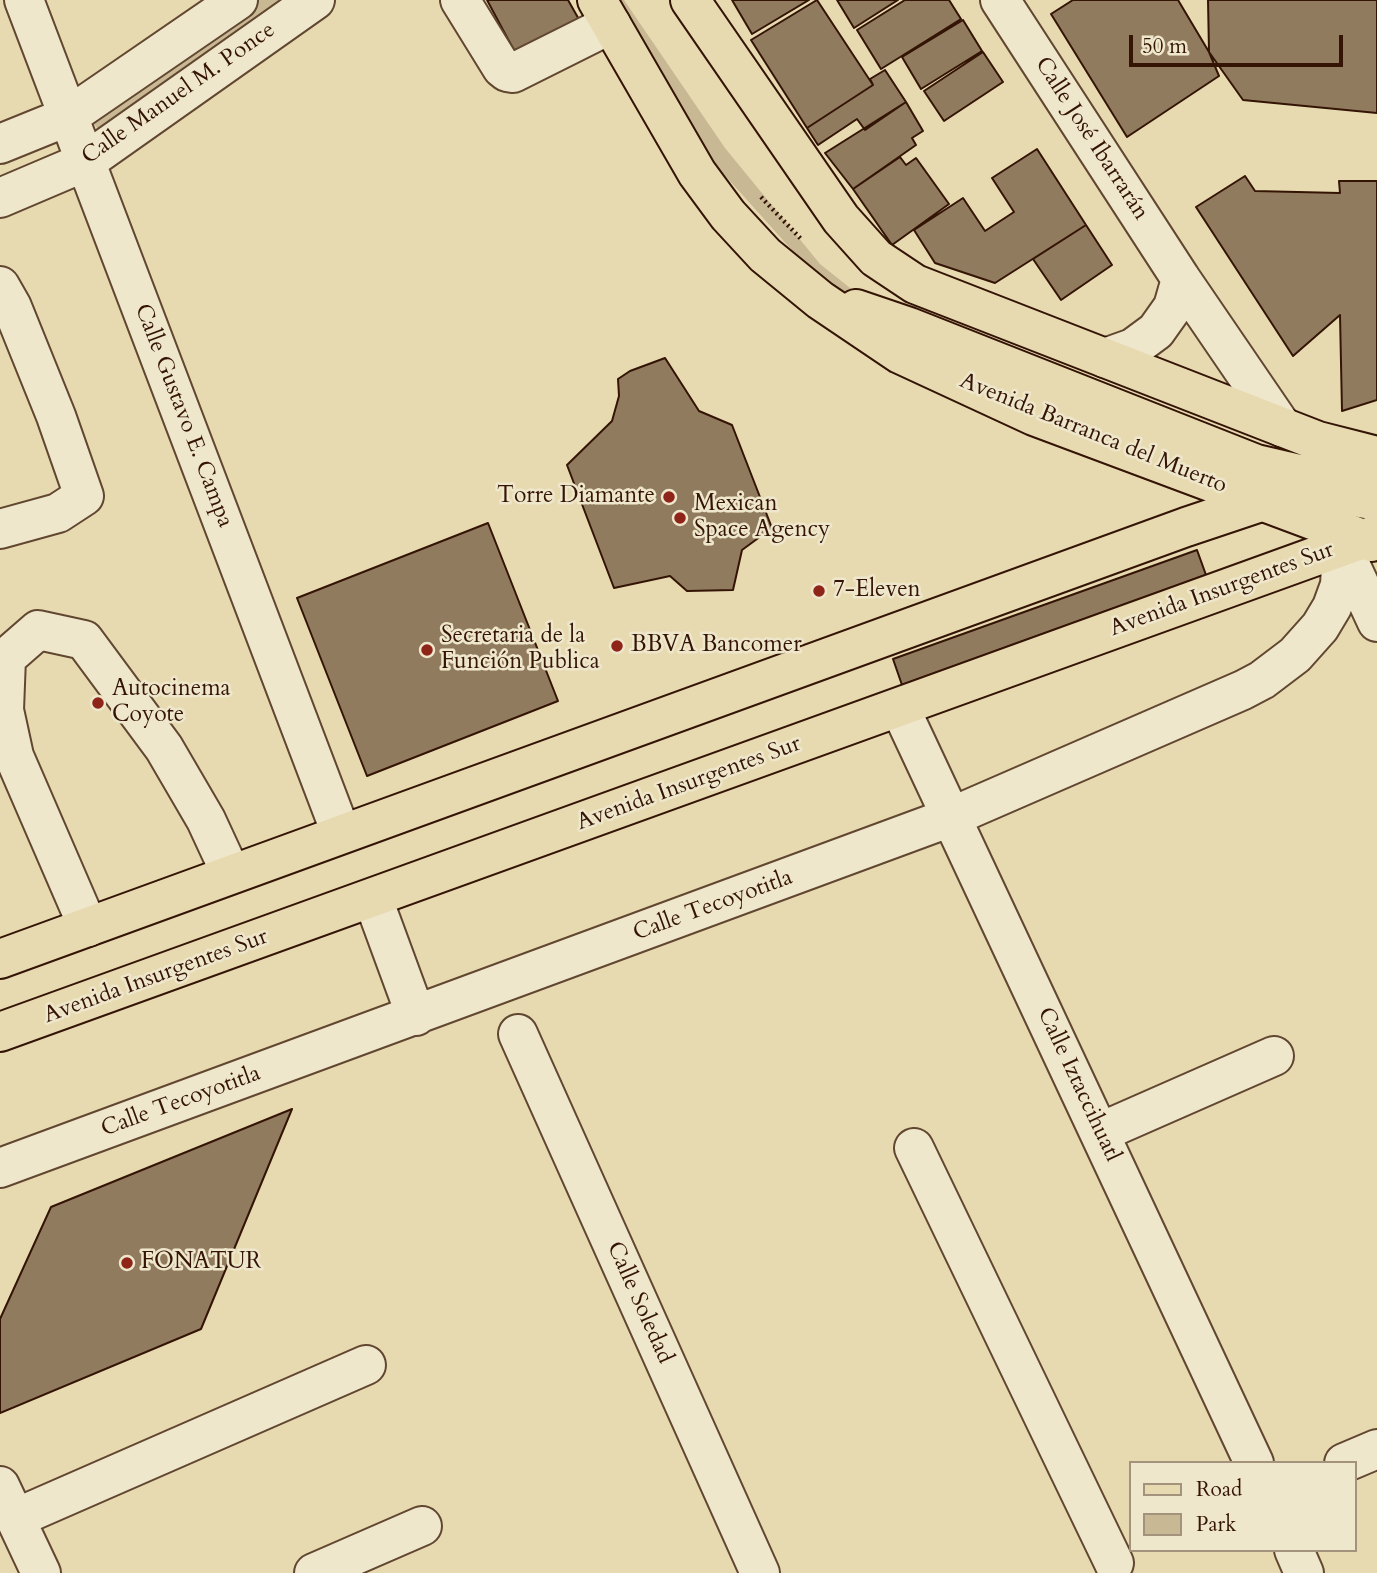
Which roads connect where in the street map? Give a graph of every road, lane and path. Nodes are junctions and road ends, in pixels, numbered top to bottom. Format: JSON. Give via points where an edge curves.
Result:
{"nodes":[{"id":1,"x":24,"y":0,"type":"edge"},
{"id":2,"x":238,"y":0,"type":"edge"},
{"id":3,"x":315,"y":0,"type":"edge"},
{"id":4,"x":460,"y":0,"type":"edge"},
{"id":5,"x":690,"y":0,"type":"edge"},
{"id":6,"x":1000,"y":0,"type":"edge"},
{"id":7,"x":604,"y":12,"type":"edge"},
{"id":8,"x":69,"y":116,"type":"junction"},
{"id":9,"x":0,"y":144,"type":"edge"},
{"id":10,"x":87,"y":161,"type":"junction"},
{"id":11,"x":755,"y":192,"type":"dead end"},
{"id":12,"x":0,"y":198,"type":"edge"},
{"id":13,"x":811,"y":248,"type":"dead end"},
{"id":14,"x":1181,"y":279,"type":"junction"},
{"id":15,"x":0,"y":286,"type":"edge"},
{"id":16,"x":820,"y":300,"type":"junction"},
{"id":17,"x":1105,"y":358,"type":"junction"},
{"id":18,"x":1282,"y":428,"type":"junction"},
{"id":19,"x":1377,"y":456,"type":"edge"},
{"id":20,"x":1377,"y":463,"type":"edge"},
{"id":21,"x":1323,"y":480,"type":"junction"},
{"id":22,"x":1377,"y":481,"type":"edge"},
{"id":23,"x":1377,"y":501,"type":"edge"},
{"id":24,"x":1282,"y":505,"type":"junction"},
{"id":25,"x":0,"y":529,"type":"edge"},
{"id":26,"x":1365,"y":540,"type":"edge"},
{"id":27,"x":1377,"y":622,"type":"edge"},
{"id":28,"x":900,"y":708,"type":"junction"},
{"id":29,"x":951,"y":817,"type":"junction"},
{"id":30,"x":341,"y":833,"type":"junction"},
{"id":31,"x":231,"y":874,"type":"junction"},
{"id":32,"x":373,"y":898,"type":"junction"},
{"id":33,"x":88,"y":927,"type":"junction"},
{"id":34,"x":0,"y":958,"type":"edge"},
{"id":35,"x":416,"y":1016,"type":"junction"},
{"id":36,"x":0,"y":1032,"type":"edge"},
{"id":37,"x":518,"y":1034,"type":"dead end"},
{"id":38,"x":1274,"y":1056,"type":"dead end"},
{"id":39,"x":1101,"y":1132,"type":"junction"},
{"id":40,"x":914,"y":1148,"type":"dead end"},
{"id":41,"x":0,"y":1168,"type":"edge"},
{"id":42,"x":366,"y":1365,"type":"dead end"},
{"id":43,"x":1377,"y":1449,"type":"edge"},
{"id":44,"x":1253,"y":1461,"type":"edge"},
{"id":45,"x":1349,"y":1461,"type":"edge"},
{"id":46,"x":8,"y":1502,"type":"edge"},
{"id":47,"x":422,"y":1525,"type":"dead end"},
{"id":48,"x":1295,"y":1552,"type":"edge"},
{"id":49,"x":1117,"y":1562,"type":"edge"},
{"id":50,"x":41,"y":1573,"type":"edge"},
{"id":51,"x":314,"y":1573,"type":"edge"},
{"id":52,"x":760,"y":1573,"type":"edge"},
{"id":53,"x":1304,"y":1573,"type":"edge"}],
"edges":[{"from":1,"to":8,"type":"street","name":"Calle Gustavo E. Campa"},
{"from":2,"to":8,"type":"street","name":"Calle Manuel M. Ponce"},
{"from":3,"to":10,"type":"street","name":"Calle Manuel M. Ponce"},
{"from":4,"to":7,"type":"street","via":[[507,72],[513,73]]},
{"from":5,"to":17,"type":"main road","via":[[841,219],[876,258],[915,284]]},
{"from":6,"to":14,"type":"street","name":"Calle José Ibarrarán"},
{"from":7,"to":16,"type":"main road","name":"Avenida Barranca del Muerto","via":[[697,173],[728,215],[765,255]]},
{"from":8,"to":9,"type":"street","name":"Calle Manuel M. Ponce"},
{"from":8,"to":10,"type":"street","name":"Calle Gustavo E. Campa"},
{"from":10,"to":12,"type":"street","name":"Calle Manuel M. Ponce"},
{"from":10,"to":30,"type":"street","name":"Calle Gustavo E. Campa"},
{"from":11,"to":13,"type":"path"},
{"from":14,"to":17,"type":"street","via":[[1173,307],[1156,331],[1133,348]]},
{"from":14,"to":18,"type":"street","name":"Calle José Ibarrarán"},
{"from":15,"to":25,"type":"street","via":[[84,496],[58,513]]},
{"from":16,"to":21,"type":"main road","via":[[887,318],[1256,464]]},
{"from":16,"to":24,"type":"main road","name":"Avenida Barranca del Muerto","via":[[900,354],[1034,416]]},
{"from":17,"to":18,"type":"main road"},
{"from":18,"to":19,"type":"main road"},
{"from":20,"to":21,"type":"main road"},
{"from":21,"to":22,"type":"main road"},
{"from":21,"to":24,"type":"main road"},
{"from":23,"to":24,"type":"main road","via":[[1312,493]]},
{"from":24,"to":26,"type":"main road","name":"Avenida Barranca del Muerto"},
{"from":24,"to":30,"type":"main road"},
{"from":26,"to":27,"type":"street"},
{"from":26,"to":28,"type":"main road","name":"Avenida Insurgentes Sur"},
{"from":26,"to":29,"type":"street","name":"Calle Tecoyotitla","via":[[1332,607],[1308,642],[1279,669],[1243,690]]},
{"from":28,"to":29,"type":"street","name":"Calle Iztaccihuatl"},
{"from":28,"to":32,"type":"main road","name":"Avenida Insurgentes Sur"},
{"from":29,"to":35,"type":"street","name":"Calle Tecoyotitla"},
{"from":29,"to":39,"type":"street","name":"Calle Iztaccihuatl"},
{"from":30,"to":31,"type":"main road"},
{"from":31,"to":33,"type":"main road"},
{"from":31,"to":33,"type":"street","via":[[164,748],[84,640],[38,630],[6,658],[4,710],[14,757]]},
{"from":32,"to":35,"type":"street"},
{"from":32,"to":36,"type":"main road","name":"Avenida Insurgentes Sur"},
{"from":33,"to":34,"type":"main road"},
{"from":35,"to":41,"type":"street","name":"Calle Tecoyotitla"},
{"from":37,"to":52,"type":"street","name":"Calle Soledad"},
{"from":38,"to":39,"type":"street"},
{"from":39,"to":44,"type":"street","name":"Calle Iztaccihuatl"},
{"from":40,"to":49,"type":"street"},
{"from":42,"to":46,"type":"street"},
{"from":43,"to":45,"type":"street"},
{"from":46,"to":50,"type":"street"},
{"from":47,"to":51,"type":"street"},
{"from":48,"to":53,"type":"street"}]}
